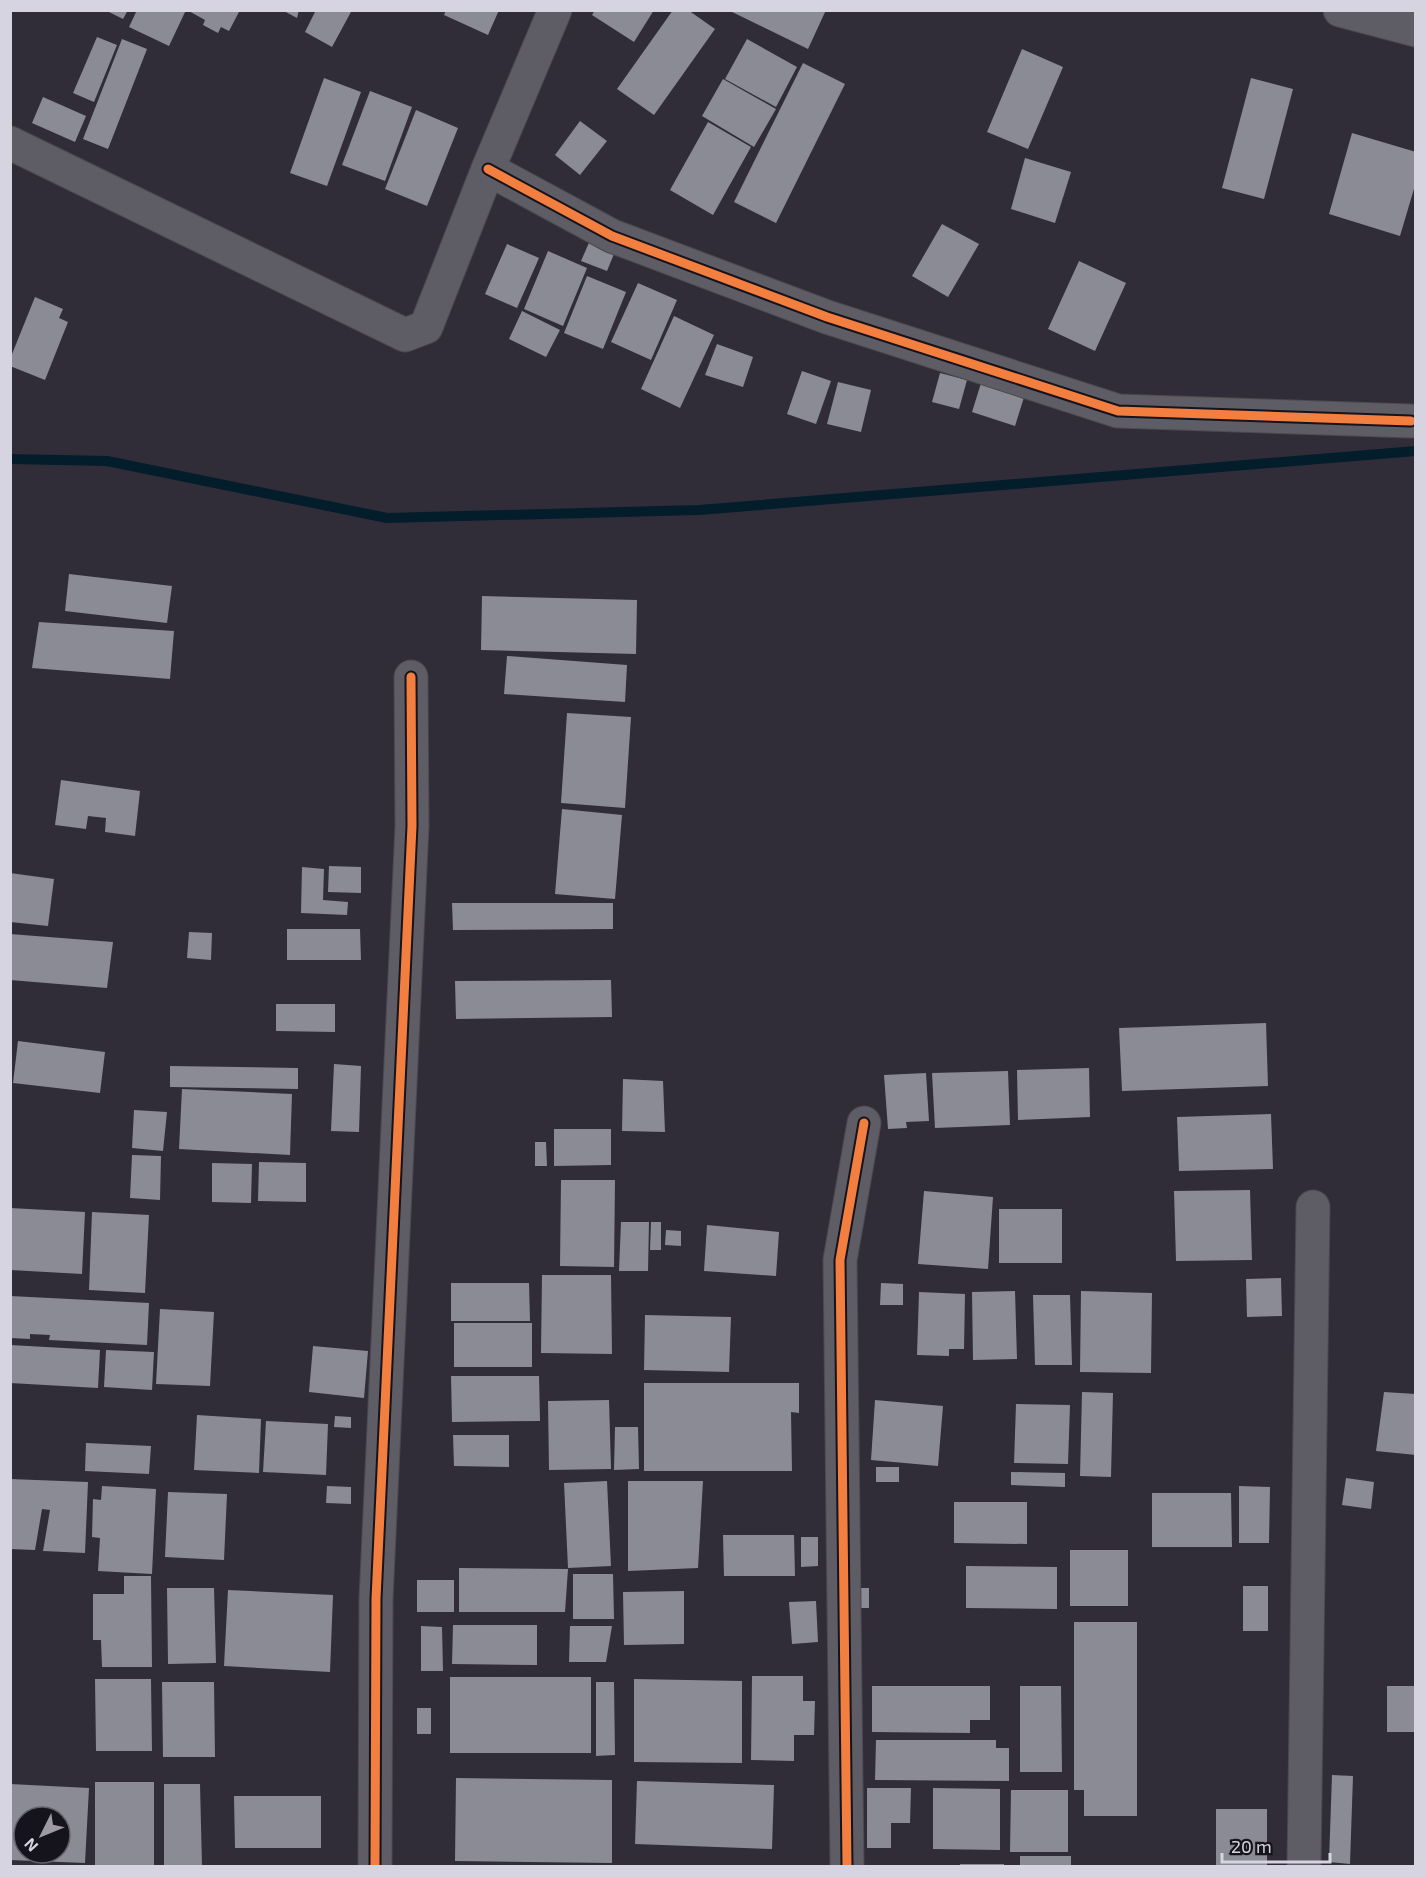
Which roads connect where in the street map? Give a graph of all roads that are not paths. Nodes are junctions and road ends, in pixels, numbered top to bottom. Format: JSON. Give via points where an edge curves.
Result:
{"nodes":[{"id":1,"x":555,"y":10,"type":"edge"},
{"id":2,"x":1340,"y":10,"type":"edge"},
{"id":3,"x":1416,"y":30,"type":"edge"},
{"id":4,"x":10,"y":143,"type":"edge"},
{"id":5,"x":488,"y":170,"type":"junction"},
{"id":6,"x":1411,"y":421,"type":"dead end"},
{"id":7,"x":411,"y":677,"type":"dead end"},
{"id":8,"x":864,"y":1123,"type":"dead end"},
{"id":9,"x":1313,"y":1207,"type":"dead end"},
{"id":10,"x":375,"y":1866,"type":"edge"},
{"id":11,"x":847,"y":1866,"type":"edge"},
{"id":12,"x":1304,"y":1866,"type":"edge"}],
"edges":[{"from":1,"to":5,"type":"street"},
{"from":2,"to":3,"type":"street"},
{"from":4,"to":5,"type":"street","via":[[405,335],[426,327]]},
{"from":5,"to":6,"type":"street","via":[[612,236],[827,317],[1118,411]]},
{"from":7,"to":10,"type":"street","via":[[412,826],[376,1599]]},
{"from":8,"to":11,"type":"street","via":[[840,1260]]},
{"from":9,"to":12,"type":"street"}]}
